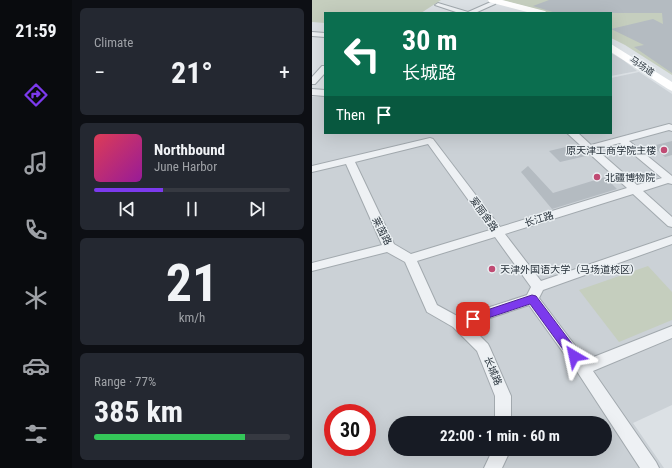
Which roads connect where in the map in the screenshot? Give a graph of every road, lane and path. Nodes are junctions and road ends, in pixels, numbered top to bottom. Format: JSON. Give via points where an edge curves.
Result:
{"nodes":[{"id":1,"x":482,"y":0,"type":"edge"},
{"id":2,"x":492,"y":1,"type":"edge"},
{"id":3,"x":438,"y":5,"type":"dead end"},
{"id":4,"x":462,"y":12,"type":"edge"},
{"id":5,"x":472,"y":12,"type":"edge"},
{"id":6,"x":527,"y":12,"type":"edge"},
{"id":7,"x":538,"y":12,"type":"edge"},
{"id":8,"x":312,"y":34,"type":"edge"},
{"id":9,"x":324,"y":35,"type":"edge"},
{"id":10,"x":612,"y":43,"type":"edge"},
{"id":11,"x":612,"y":47,"type":"edge"},
{"id":12,"x":324,"y":69,"type":"edge"},
{"id":13,"x":312,"y":82,"type":"edge"},
{"id":14,"x":672,"y":82,"type":"edge"},
{"id":15,"x":672,"y":87,"type":"edge"},
{"id":16,"x":312,"y":92,"type":"edge"},
{"id":17,"x":324,"y":93,"type":"edge"},
{"id":18,"x":672,"y":128,"type":"edge"},
{"id":19,"x":573,"y":134,"type":"edge"},
{"id":20,"x":622,"y":140,"type":"junction"},
{"id":21,"x":589,"y":148,"type":"junction"},
{"id":22,"x":349,"y":160,"type":"junction"},
{"id":23,"x":312,"y":169,"type":"edge"},
{"id":24,"x":670,"y":180,"type":"edge"},
{"id":25,"x":635,"y":189,"type":"junction"},
{"id":26,"x":672,"y":223,"type":"edge"},
{"id":27,"x":497,"y":232,"type":"junction"},
{"id":28,"x":672,"y":240,"type":"edge"},
{"id":29,"x":389,"y":247,"type":"junction"},
{"id":30,"x":410,"y":259,"type":"junction"},
{"id":31,"x":312,"y":267,"type":"edge"},
{"id":32,"x":535,"y":293,"type":"junction"},
{"id":33,"x":458,"y":324,"type":"junction"},
{"id":34,"x":672,"y":332,"type":"edge"},
{"id":35,"x":583,"y":368,"type":"junction"},
{"id":36,"x":503,"y":416,"type":"edge"},
{"id":37,"x":499,"y":456,"type":"edge"},
{"id":38,"x":493,"y":468,"type":"edge"},
{"id":39,"x":650,"y":468,"type":"edge"}],
"edges":[{"from":1,"to":2,"type":"main road"},
{"from":2,"to":5,"type":"street"},
{"from":2,"to":6,"type":"main road"},
{"from":2,"to":7,"type":"main road"},
{"from":3,"to":4,"type":"street"},
{"from":8,"to":9,"type":"street"},
{"from":10,"to":14,"type":"main road","name":"马场道"},
{"from":11,"to":15,"type":"main road","name":"马场道"},
{"from":12,"to":13,"type":"street"},
{"from":16,"to":17,"type":"street"},
{"from":18,"to":20,"type":"street"},
{"from":19,"to":21,"type":"street"},
{"from":20,"to":21,"type":"street"},
{"from":20,"to":24,"type":"street"},
{"from":21,"to":25,"type":"street"},
{"from":22,"to":23,"type":"street"},
{"from":22,"to":27,"type":"street","name":"爱丽舍路","via":[[430,141]]},
{"from":22,"to":29,"type":"street","name":"莱茵路"},
{"from":24,"to":25,"type":"street","name":"长江路"},
{"from":25,"to":26,"type":"street"},
{"from":25,"to":27,"type":"street","name":"长江路"},
{"from":27,"to":30,"type":"street","name":"长江路"},
{"from":27,"to":32,"type":"street","name":"爱丽舍路"},
{"from":28,"to":32,"type":"street"},
{"from":29,"to":30,"type":"street","name":"莱茵路"},
{"from":29,"to":31,"type":"street"},
{"from":30,"to":33,"type":"street","via":[[432,308]]},
{"from":32,"to":33,"type":"street"},
{"from":32,"to":35,"type":"street","name":"爱丽舍路"},
{"from":33,"to":36,"type":"street","name":"长城路","via":[[483,348],[503,396]]},
{"from":34,"to":35,"type":"street"},
{"from":35,"to":39,"type":"street","name":"爱丽舍路"},
{"from":37,"to":38,"type":"street"}]}
